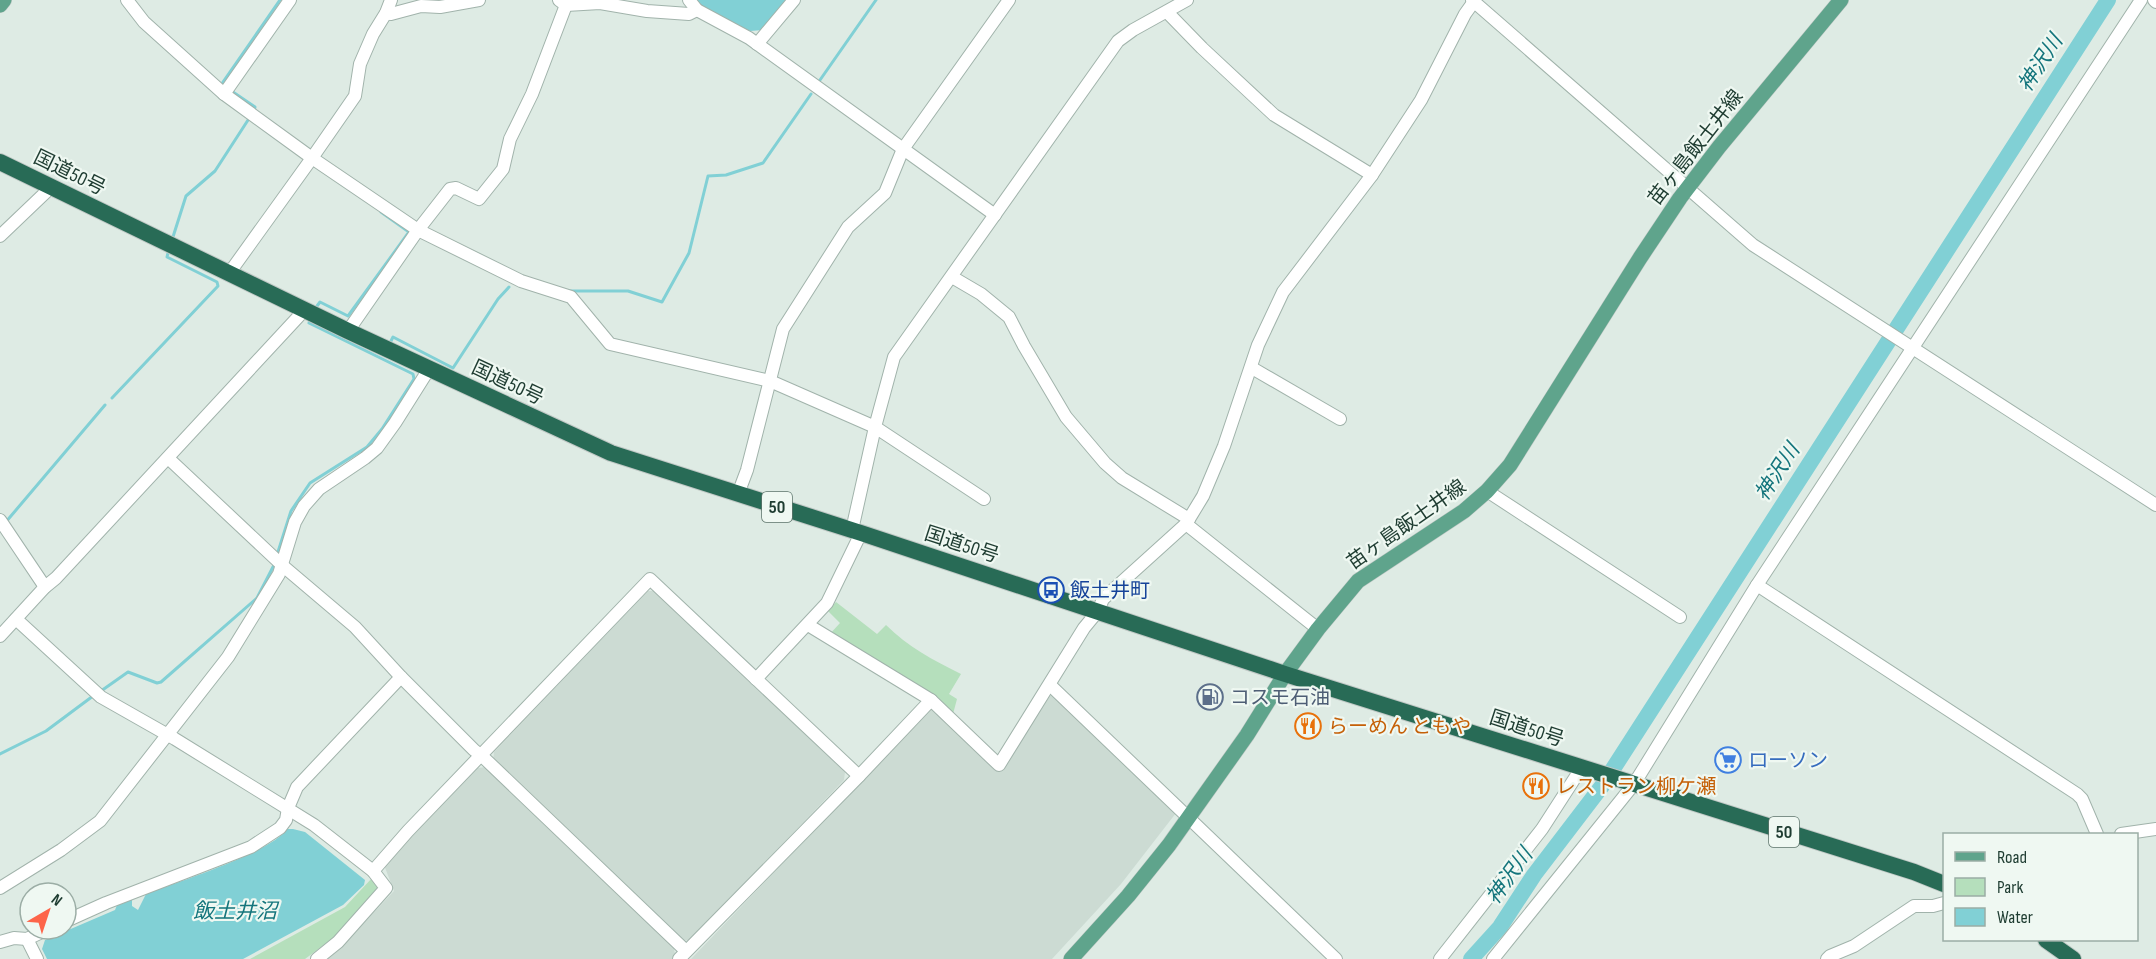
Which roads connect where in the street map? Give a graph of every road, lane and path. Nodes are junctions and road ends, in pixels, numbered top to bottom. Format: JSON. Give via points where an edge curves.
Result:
{"nodes":[{"id":1,"x":4,"y":0,"type":"edge"},
{"id":2,"x":127,"y":0,"type":"edge"},
{"id":3,"x":290,"y":0,"type":"edge"},
{"id":4,"x":391,"y":0,"type":"edge"},
{"id":5,"x":479,"y":0,"type":"edge"},
{"id":6,"x":794,"y":0,"type":"edge"},
{"id":7,"x":1009,"y":0,"type":"edge"},
{"id":8,"x":1186,"y":0,"type":"edge"},
{"id":9,"x":1474,"y":0,"type":"edge"},
{"id":10,"x":1840,"y":0,"type":"edge"},
{"id":11,"x":2141,"y":0,"type":"edge"},
{"id":12,"x":562,"y":2,"type":"edge"},
{"id":13,"x":0,"y":5,"type":"edge"},
{"id":14,"x":693,"y":5,"type":"edge"},
{"id":15,"x":1167,"y":12,"type":"junction"},
{"id":16,"x":386,"y":13,"type":"junction"},
{"id":17,"x":757,"y":44,"type":"junction"},
{"id":18,"x":224,"y":94,"type":"junction"},
{"id":19,"x":903,"y":149,"type":"junction"},
{"id":20,"x":312,"y":158,"type":"junction"},
{"id":21,"x":0,"y":162,"type":"edge"},
{"id":22,"x":1372,"y":175,"type":"junction"},
{"id":23,"x":49,"y":185,"type":"junction"},
{"id":24,"x":1687,"y":189,"type":"junction"},
{"id":25,"x":994,"y":215,"type":"junction"},
{"id":26,"x":418,"y":230,"type":"junction"},
{"id":27,"x":0,"y":236,"type":"edge"},
{"id":28,"x":230,"y":272,"type":"junction"},
{"id":29,"x":952,"y":277,"type":"junction"},
{"id":30,"x":304,"y":309,"type":"junction"},
{"id":31,"x":348,"y":330,"type":"junction"},
{"id":32,"x":1907,"y":346,"type":"junction"},
{"id":33,"x":1252,"y":368,"type":"junction"},
{"id":34,"x":429,"y":369,"type":"junction"},
{"id":35,"x":770,"y":381,"type":"junction"},
{"id":36,"x":1340,"y":419,"type":"dead end"},
{"id":37,"x":875,"y":427,"type":"junction"},
{"id":38,"x":168,"y":458,"type":"junction"},
{"id":39,"x":1487,"y":492,"type":"junction"},
{"id":40,"x":738,"y":494,"type":"junction"},
{"id":41,"x":984,"y":499,"type":"dead end"},
{"id":42,"x":2156,"y":506,"type":"edge"},
{"id":43,"x":0,"y":519,"type":"edge"},
{"id":44,"x":1187,"y":521,"type":"junction"},
{"id":45,"x":857,"y":532,"type":"junction"},
{"id":46,"x":283,"y":566,"type":"junction"},
{"id":47,"x":1757,"y":585,"type":"junction"},
{"id":48,"x":45,"y":587,"type":"junction"},
{"id":49,"x":1098,"y":611,"type":"junction"},
{"id":50,"x":1680,"y":617,"type":"dead end"},
{"id":51,"x":16,"y":619,"type":"junction"},
{"id":52,"x":808,"y":625,"type":"junction"},
{"id":53,"x":1318,"y":629,"type":"junction"},
{"id":54,"x":0,"y":636,"type":"edge"},
{"id":55,"x":1285,"y":674,"type":"junction"},
{"id":56,"x":401,"y":677,"type":"junction"},
{"id":57,"x":756,"y":679,"type":"junction"},
{"id":58,"x":1050,"y":685,"type":"junction"},
{"id":59,"x":931,"y":700,"type":"junction"},
{"id":60,"x":168,"y":735,"type":"junction"},
{"id":61,"x":482,"y":756,"type":"junction"},
{"id":62,"x":1585,"y":768,"type":"junction"},
{"id":63,"x":859,"y":776,"type":"junction"},
{"id":64,"x":1628,"y":782,"type":"junction"},
{"id":65,"x":288,"y":808,"type":"junction"},
{"id":66,"x":1188,"y":818,"type":"junction"},
{"id":67,"x":2156,"y":829,"type":"edge"},
{"id":68,"x":2097,"y":833,"type":"edge"},
{"id":69,"x":2128,"y":833,"type":"edge"},
{"id":70,"x":373,"y":871,"type":"junction"},
{"id":71,"x":1943,"y":884,"type":"edge"},
{"id":72,"x":0,"y":888,"type":"edge"},
{"id":73,"x":1943,"y":903,"type":"edge"},
{"id":74,"x":78,"y":916,"type":"edge"},
{"id":75,"x":18,"y":938,"type":"edge"},
{"id":76,"x":28,"y":941,"type":"edge"},
{"id":77,"x":2049,"y":941,"type":"edge"},
{"id":78,"x":0,"y":942,"type":"edge"},
{"id":79,"x":682,"y":955,"type":"edge"},
{"id":80,"x":37,"y":959,"type":"edge"},
{"id":81,"x":317,"y":959,"type":"edge"},
{"id":82,"x":1071,"y":959,"type":"edge"},
{"id":83,"x":1336,"y":959,"type":"edge"},
{"id":84,"x":1440,"y":959,"type":"edge"},
{"id":85,"x":1493,"y":959,"type":"edge"},
{"id":86,"x":1827,"y":959,"type":"edge"},
{"id":87,"x":2073,"y":959,"type":"edge"}],
"edges":[{"from":1,"to":13,"type":"main road"},
{"from":2,"to":18,"type":"street","via":[[144,22]]},
{"from":3,"to":18,"type":"street"},
{"from":4,"to":16,"type":"street"},
{"from":5,"to":16,"type":"street"},
{"from":6,"to":17,"type":"street"},
{"from":7,"to":19,"type":"street"},
{"from":8,"to":15,"type":"street"},
{"from":9,"to":22,"type":"street","via":[[1421,100]]},
{"from":9,"to":24,"type":"street"},
{"from":10,"to":24,"type":"main road","name":"苗ヶ島飯土井線"},
{"from":11,"to":32,"type":"street"},
{"from":12,"to":14,"type":"street","via":[[689,14]]},
{"from":12,"to":26,"type":"street","via":[[532,94],[510,139],[499,176],[479,200],[456,188],[450,189]]},
{"from":14,"to":17,"type":"street"},
{"from":15,"to":22,"type":"street","via":[[1274,115]]},
{"from":15,"to":25,"type":"street","via":[[1119,41]]},
{"from":16,"to":20,"type":"street","via":[[360,64],[354,96]]},
{"from":17,"to":19,"type":"street"},
{"from":18,"to":20,"type":"street"},
{"from":19,"to":25,"type":"street"},
{"from":19,"to":35,"type":"street","via":[[885,194],[848,227],[783,329]]},
{"from":20,"to":26,"type":"street"},
{"from":20,"to":28,"type":"street"},
{"from":21,"to":23,"type":"highway","name":"国道50号","number":"50"},
{"from":22,"to":33,"type":"street","via":[[1283,292],[1258,345]]},
{"from":23,"to":27,"type":"street"},
{"from":23,"to":28,"type":"highway","name":"国道50号","number":"50"},
{"from":24,"to":32,"type":"street","via":[[1753,245]]},
{"from":24,"to":39,"type":"main road","name":"苗ヶ島飯土井線","via":[[1510,465]]},
{"from":25,"to":29,"type":"street"},
{"from":26,"to":31,"type":"street"},
{"from":26,"to":35,"type":"street","via":[[521,281],[571,297],[610,344]]},
{"from":28,"to":30,"type":"highway","name":"国道50号","number":"50"},
{"from":29,"to":37,"type":"street","via":[[894,357]]},
{"from":29,"to":44,"type":"street","via":[[1009,317],[1066,417],[1105,464]]},
{"from":30,"to":31,"type":"highway","name":"国道50号","number":"50"},
{"from":30,"to":38,"type":"street"},
{"from":31,"to":34,"type":"highway","name":"国道50号","number":"50"},
{"from":32,"to":42,"type":"street"},
{"from":32,"to":47,"type":"street"},
{"from":33,"to":36,"type":"street"},
{"from":33,"to":44,"type":"street","via":[[1203,496]]},
{"from":34,"to":40,"type":"highway","name":"国道50号","number":"50","via":[[611,453]]},
{"from":34,"to":46,"type":"street","via":[[377,448],[319,489],[304,506],[295,522]]},
{"from":35,"to":37,"type":"street"},
{"from":35,"to":40,"type":"street"},
{"from":37,"to":41,"type":"street"},
{"from":37,"to":45,"type":"street"},
{"from":38,"to":46,"type":"street"},
{"from":38,"to":48,"type":"street"},
{"from":39,"to":50,"type":"street"},
{"from":39,"to":53,"type":"main road","name":"苗ヶ島飯土井線","via":[[1358,581]]},
{"from":40,"to":45,"type":"highway","name":"国道50号","number":"50"},
{"from":43,"to":48,"type":"street"},
{"from":44,"to":49,"type":"street","via":[[1103,599]]},
{"from":44,"to":53,"type":"street"},
{"from":45,"to":49,"type":"highway","name":"国道50号","number":"50"},
{"from":45,"to":52,"type":"street","via":[[827,603]]},
{"from":46,"to":56,"type":"street","via":[[355,627]]},
{"from":46,"to":60,"type":"street","via":[[228,657]]},
{"from":47,"to":64,"type":"street"},
{"from":47,"to":68,"type":"street","via":[[2077,794]]},
{"from":48,"to":51,"type":"street"},
{"from":49,"to":55,"type":"highway","name":"国道50号","number":"50"},
{"from":49,"to":58,"type":"street"},
{"from":51,"to":54,"type":"street"},
{"from":51,"to":60,"type":"street","via":[[101,697]]},
{"from":52,"to":57,"type":"street"},
{"from":52,"to":59,"type":"street"},
{"from":53,"to":55,"type":"main road","name":"苗ヶ島飯土井線"},
{"from":55,"to":62,"type":"highway","name":"国道50号","number":"50"},
{"from":55,"to":66,"type":"main road","name":"苗ヶ島飯土井線"},
{"from":56,"to":61,"type":"street"},
{"from":56,"to":65,"type":"street","via":[[297,787]]},
{"from":57,"to":61,"type":"street","via":[[650,579]]},
{"from":57,"to":63,"type":"street"},
{"from":58,"to":59,"type":"street","via":[[999,765]]},
{"from":58,"to":66,"type":"street"},
{"from":59,"to":63,"type":"street"},
{"from":60,"to":65,"type":"street"},
{"from":60,"to":72,"type":"street","via":[[100,820]]},
{"from":61,"to":70,"type":"street"},
{"from":61,"to":79,"type":"street"},
{"from":62,"to":64,"type":"highway","name":"国道50号","number":"50"},
{"from":62,"to":84,"type":"street"},
{"from":63,"to":79,"type":"street"},
{"from":64,"to":71,"type":"highway","name":"国道50号","number":"50"},
{"from":64,"to":85,"type":"street"},
{"from":65,"to":70,"type":"street"},
{"from":65,"to":74,"type":"street","via":[[280,828],[251,847]]},
{"from":66,"to":82,"type":"main road","name":"苗ヶ島飯土井線","via":[[1148,873]]},
{"from":66,"to":83,"type":"street"},
{"from":67,"to":69,"type":"street"},
{"from":70,"to":81,"type":"street","via":[[386,888],[338,942]]},
{"from":73,"to":86,"type":"street","via":[[1914,906],[1860,943]]},
{"from":75,"to":78,"type":"street"},
{"from":76,"to":80,"type":"street"},
{"from":77,"to":87,"type":"highway"}]}
